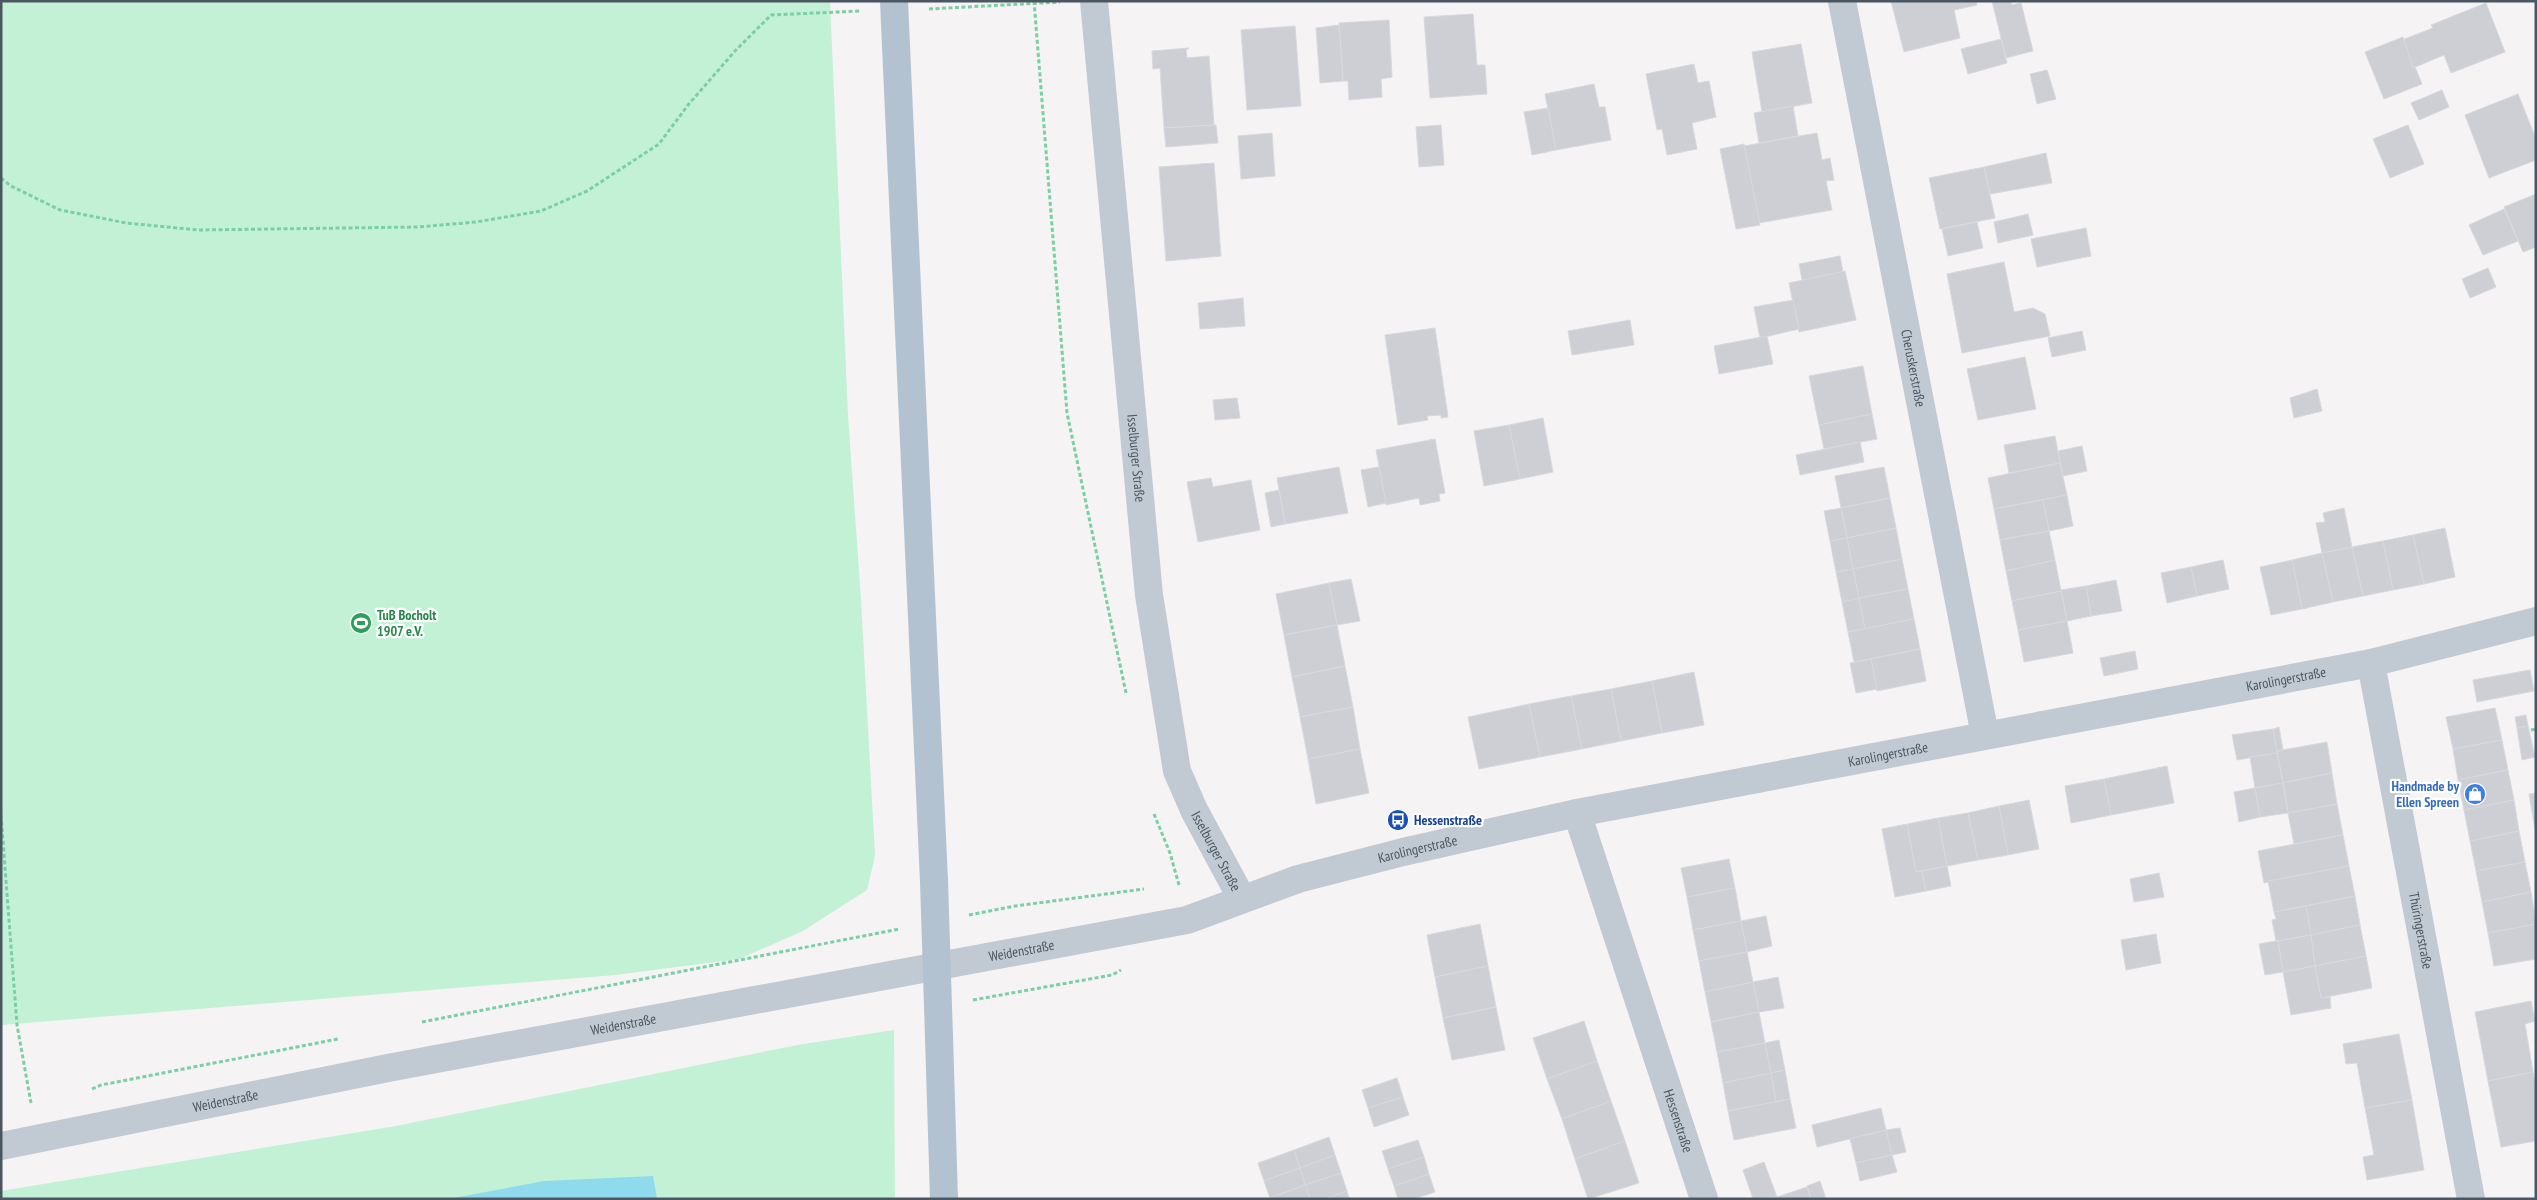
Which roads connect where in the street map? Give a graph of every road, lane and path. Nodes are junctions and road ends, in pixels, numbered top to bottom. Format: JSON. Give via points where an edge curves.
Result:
{"nodes":[{"id":1,"x":894,"y":1,"type":"edge"},
{"id":2,"x":1094,"y":1,"type":"edge"},
{"id":3,"x":1842,"y":1,"type":"edge"},
{"id":4,"x":1067,"y":2,"type":"edge"},
{"id":5,"x":1034,"y":3,"type":"edge"},
{"id":6,"x":771,"y":15,"type":"dead end"},
{"id":7,"x":1,"y":178,"type":"edge"},
{"id":8,"x":2536,"y":621,"type":"edge"},
{"id":9,"x":2371,"y":663,"type":"junction"},
{"id":10,"x":1127,"y":701,"type":"dead end"},
{"id":11,"x":2536,"y":729,"type":"edge"},
{"id":12,"x":2531,"y":730,"type":"dead end"},
{"id":13,"x":1985,"y":735,"type":"junction"},
{"id":14,"x":1154,"y":813,"type":"dead end"},
{"id":15,"x":1577,"y":813,"type":"junction"},
{"id":16,"x":1,"y":815,"type":"edge"},
{"id":17,"x":1169,"y":886,"type":"dead end"},
{"id":18,"x":1150,"y":888,"type":"dead end"},
{"id":19,"x":1242,"y":899,"type":"junction"},
{"id":20,"x":967,"y":916,"type":"dead end"},
{"id":21,"x":900,"y":929,"type":"dead end"},
{"id":22,"x":413,"y":1024,"type":"dead end"},
{"id":23,"x":345,"y":1038,"type":"dead end"},
{"id":24,"x":86,"y":1092,"type":"dead end"},
{"id":25,"x":32,"y":1108,"type":"dead end"},
{"id":26,"x":1,"y":1146,"type":"edge"},
{"id":27,"x":944,"y":1199,"type":"edge"},
{"id":28,"x":1704,"y":1199,"type":"edge"},
{"id":29,"x":2472,"y":1199,"type":"edge"}],
"edges":[{"from":1,"to":27,"type":"main road","bridge":true,"via":[[934,881]]},
{"from":2,"to":19,"type":"street","name":"Isselburger Straße","via":[[1148,595],[1175,761],[1185,792]]},
{"from":3,"to":13,"type":"street","name":"Cheruskerstraße"},
{"from":4,"to":5,"type":"path"},
{"from":5,"to":10,"type":"path","via":[[1067,413]]},
{"from":6,"to":7,"type":"path","via":[[688,105],[659,144],[587,191],[541,211],[476,222],[418,227],[198,230],[126,223],[60,210]]},
{"from":8,"to":9,"type":"street","name":"Karolingerstraße"},
{"from":9,"to":13,"type":"street","name":"Karolingerstraße"},
{"from":9,"to":29,"type":"street","name":"Thüringerstraße"},
{"from":11,"to":12,"type":"path"},
{"from":13,"to":15,"type":"street","name":"Karolingerstraße"},
{"from":14,"to":17,"type":"path","via":[[1179,884]]},
{"from":15,"to":19,"type":"street","name":"Karolingerstraße","via":[[1404,852],[1298,880]]},
{"from":15,"to":28,"type":"street","name":"Hessenstraße"},
{"from":16,"to":25,"type":"path","via":[[17,1025]]},
{"from":18,"to":20,"type":"path","via":[[1015,906]]},
{"from":19,"to":26,"type":"street","name":"Weidenstraße","via":[[1186,920],[403,1065]]},
{"from":21,"to":22,"type":"path"},
{"from":23,"to":24,"type":"path","via":[[101,1085]]}]}
